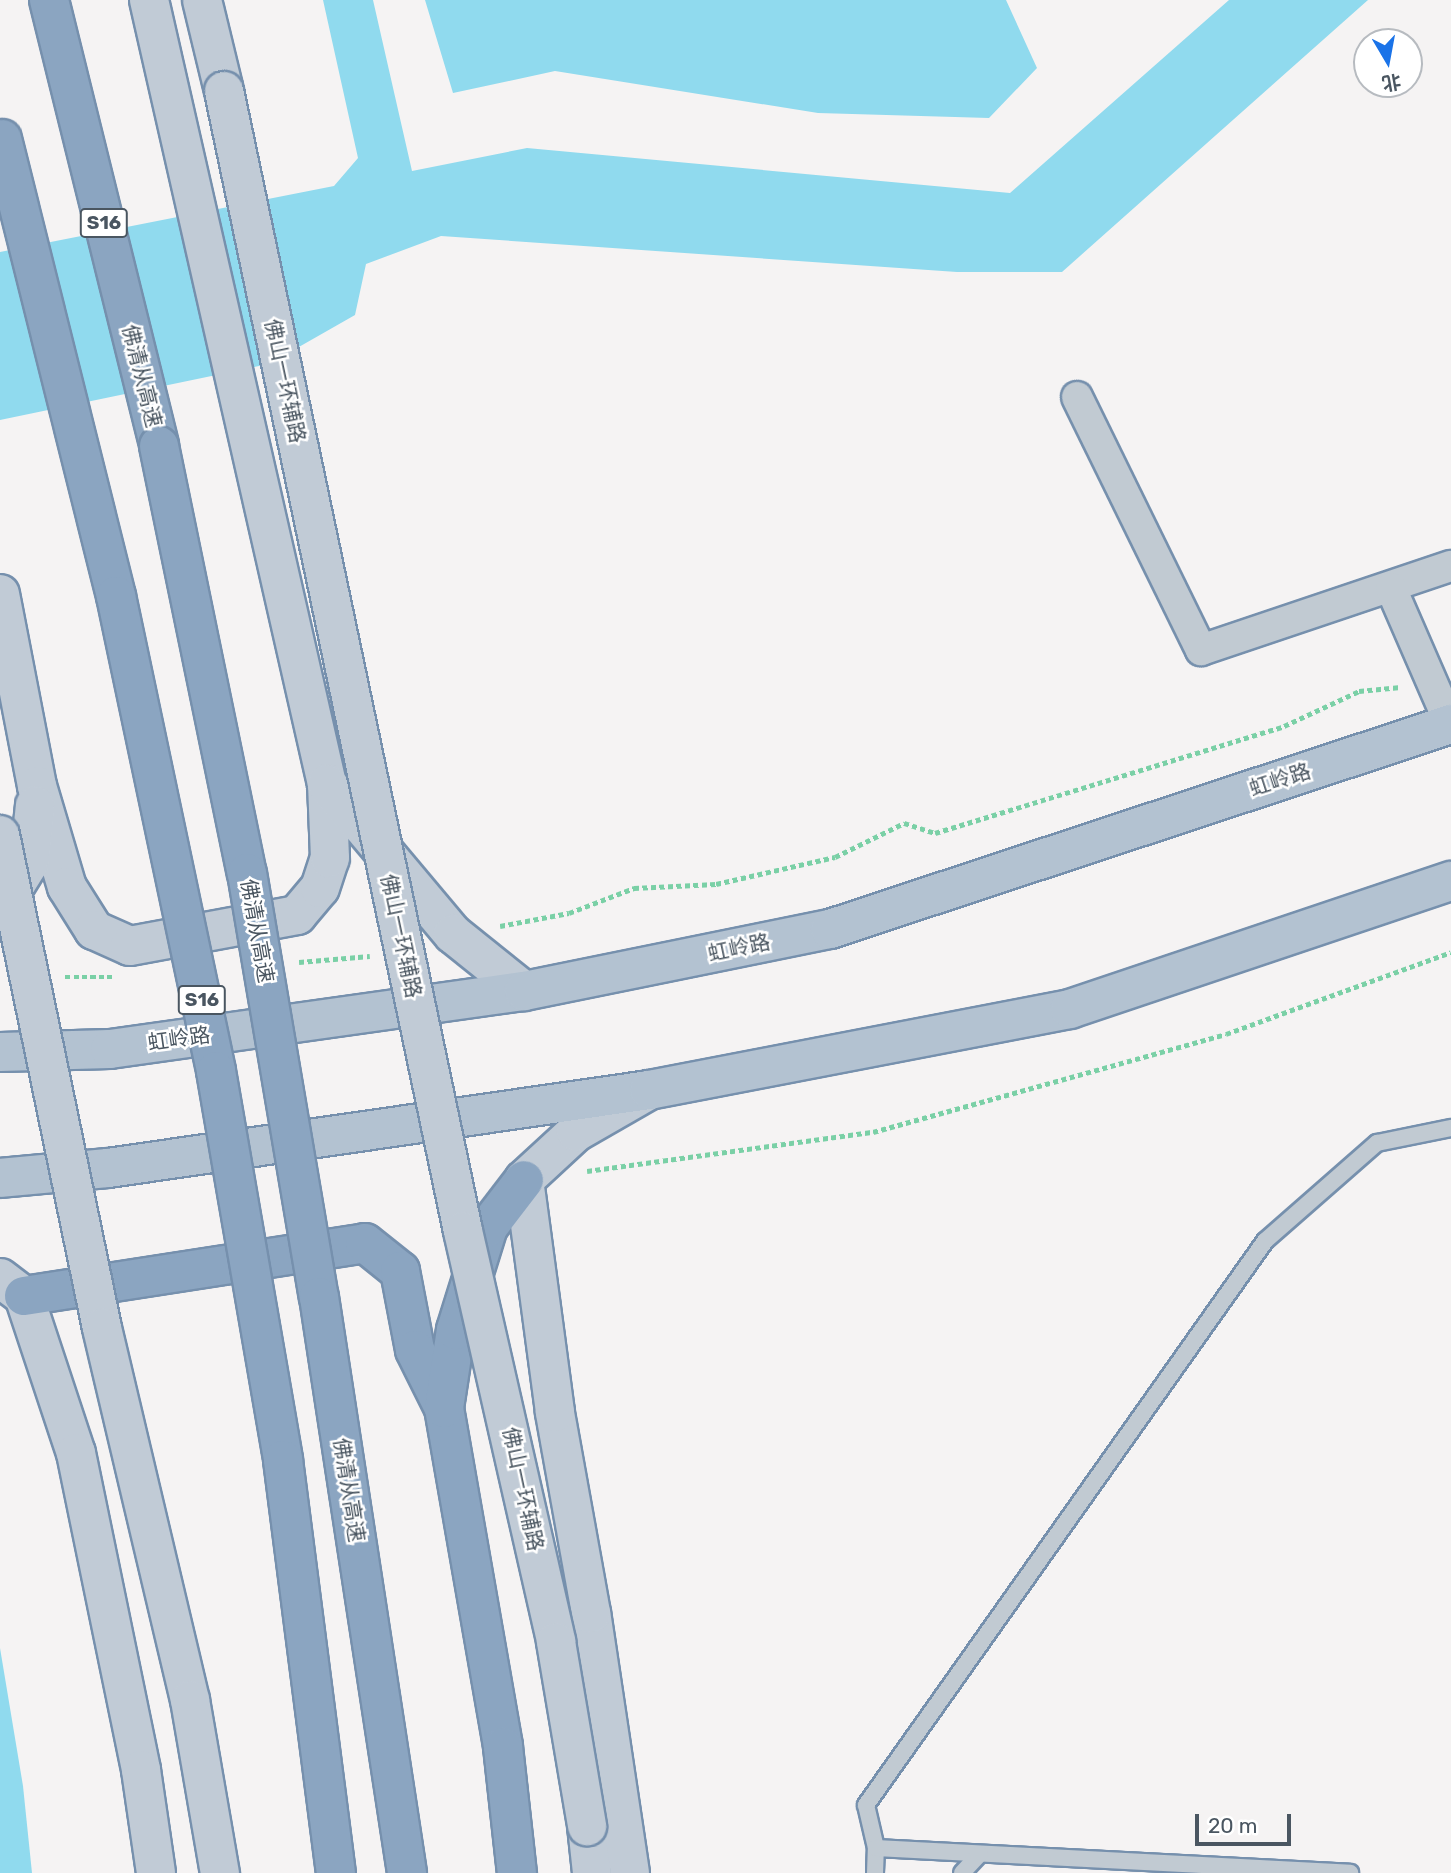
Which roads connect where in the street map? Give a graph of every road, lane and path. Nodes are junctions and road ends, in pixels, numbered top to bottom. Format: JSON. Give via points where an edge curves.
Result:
{"nodes":[{"id":1,"x":49,"y":0,"type":"edge"},
{"id":2,"x":149,"y":0,"type":"edge"},
{"id":3,"x":202,"y":0,"type":"edge"},
{"id":4,"x":1,"y":135,"type":"edge"},
{"id":5,"x":1077,"y":397,"type":"dead end"},
{"id":6,"x":1451,"y":566,"type":"edge"},
{"id":7,"x":1391,"y":588,"type":"junction"},
{"id":8,"x":0,"y":594,"type":"edge"},
{"id":9,"x":1429,"y":677,"type":"junction"},
{"id":10,"x":1451,"y":724,"type":"edge"},
{"id":11,"x":327,"y":784,"type":"junction"},
{"id":12,"x":37,"y":786,"type":"junction"},
{"id":13,"x":0,"y":835,"type":"edge"},
{"id":14,"x":1451,"y":881,"type":"edge"},
{"id":15,"x":0,"y":910,"type":"edge"},
{"id":16,"x":453,"y":934,"type":"junction"},
{"id":17,"x":1451,"y":952,"type":"edge"},
{"id":18,"x":375,"y":956,"type":"dead end"},
{"id":19,"x":294,"y":962,"type":"dead end"},
{"id":20,"x":27,"y":973,"type":"junction"},
{"id":21,"x":118,"y":977,"type":"dead end"},
{"id":22,"x":524,"y":992,"type":"junction"},
{"id":23,"x":0,"y":1052,"type":"edge"},
{"id":24,"x":649,"y":1090,"type":"junction"},
{"id":25,"x":1451,"y":1128,"type":"edge"},
{"id":26,"x":578,"y":1173,"type":"dead end"},
{"id":27,"x":0,"y":1178,"type":"edge"},
{"id":28,"x":524,"y":1180,"type":"junction"},
{"id":29,"x":12,"y":1287,"type":"edge"},
{"id":30,"x":444,"y":1408,"type":"junction"},
{"id":31,"x":876,"y":1848,"type":"junction"},
{"id":32,"x":980,"y":1854,"type":"junction"},
{"id":33,"x":156,"y":1873,"type":"edge"},
{"id":34,"x":220,"y":1873,"type":"edge"},
{"id":35,"x":336,"y":1873,"type":"edge"},
{"id":36,"x":407,"y":1873,"type":"edge"},
{"id":37,"x":517,"y":1873,"type":"edge"},
{"id":38,"x":592,"y":1873,"type":"edge"},
{"id":39,"x":629,"y":1873,"type":"edge"},
{"id":40,"x":875,"y":1873,"type":"edge"},
{"id":41,"x":961,"y":1873,"type":"edge"},
{"id":42,"x":1350,"y":1873,"type":"edge"}],
"edges":[{"from":1,"to":36,"type":"highway","name":"佛清从高速","number":"S16","bridge":true,"via":[[159,446],[247,873],[319,1297]]},
{"from":2,"to":11,"type":"main road"},
{"from":3,"to":38,"type":"main road","name":"佛山一环辅路","bridge":true,"via":[[463,1231],[556,1642]]},
{"from":4,"to":35,"type":"highway","number":"S16","bridge":true,"via":[[116,596],[216,1071],[283,1460]]},
{"from":5,"to":7,"type":"street","via":[[1201,650]]},
{"from":6,"to":7,"type":"street"},
{"from":7,"to":9,"type":"street"},
{"from":8,"to":12,"type":"main road"},
{"from":9,"to":10,"type":"street"},
{"from":9,"to":16,"type":"path","via":[[1396,689],[1359,691],[1284,726],[935,832],[904,823],[835,857],[716,884],[634,888],[569,913]]},
{"from":10,"to":22,"type":"main road","name":"虹岭路","via":[[830,929]]},
{"from":11,"to":12,"type":"main road","via":[[330,858],[320,888],[297,915],[130,946],[94,930],[67,887]]},
{"from":11,"to":16,"type":"main road"},
{"from":12,"to":15,"type":"main road","via":[[29,863]]},
{"from":13,"to":20,"type":"main road","bridge":true},
{"from":14,"to":24,"type":"main road","via":[[1070,1009]]},
{"from":16,"to":22,"type":"main road"},
{"from":17,"to":26,"type":"path","via":[[1226,1034],[873,1132]]},
{"from":18,"to":19,"type":"path"},
{"from":20,"to":21,"type":"path"},
{"from":20,"to":34,"type":"main road","bridge":true,"via":[[102,1328],[190,1700]]},
{"from":22,"to":23,"type":"main road","name":"虹岭路","via":[[110,1049]]},
{"from":24,"to":27,"type":"main road","via":[[108,1168]]},
{"from":24,"to":28,"type":"main road","via":[[576,1132]]},
{"from":25,"to":31,"type":"lane","via":[[1377,1143],[1265,1241],[866,1805]]},
{"from":28,"to":30,"type":"highway","via":[[488,1227],[456,1330]]},
{"from":28,"to":39,"type":"main road","via":[[555,1412],[591,1613]]},
{"from":29,"to":30,"type":"highway","via":[[365,1243],[400,1271],[415,1350]]},
{"from":29,"to":33,"type":"main road","via":[[76,1453],[141,1770]]},
{"from":30,"to":37,"type":"highway","via":[[503,1747]]},
{"from":31,"to":32,"type":"lane"},
{"from":31,"to":40,"type":"lane"},
{"from":32,"to":41,"type":"lane"},
{"from":32,"to":42,"type":"lane"}]}
